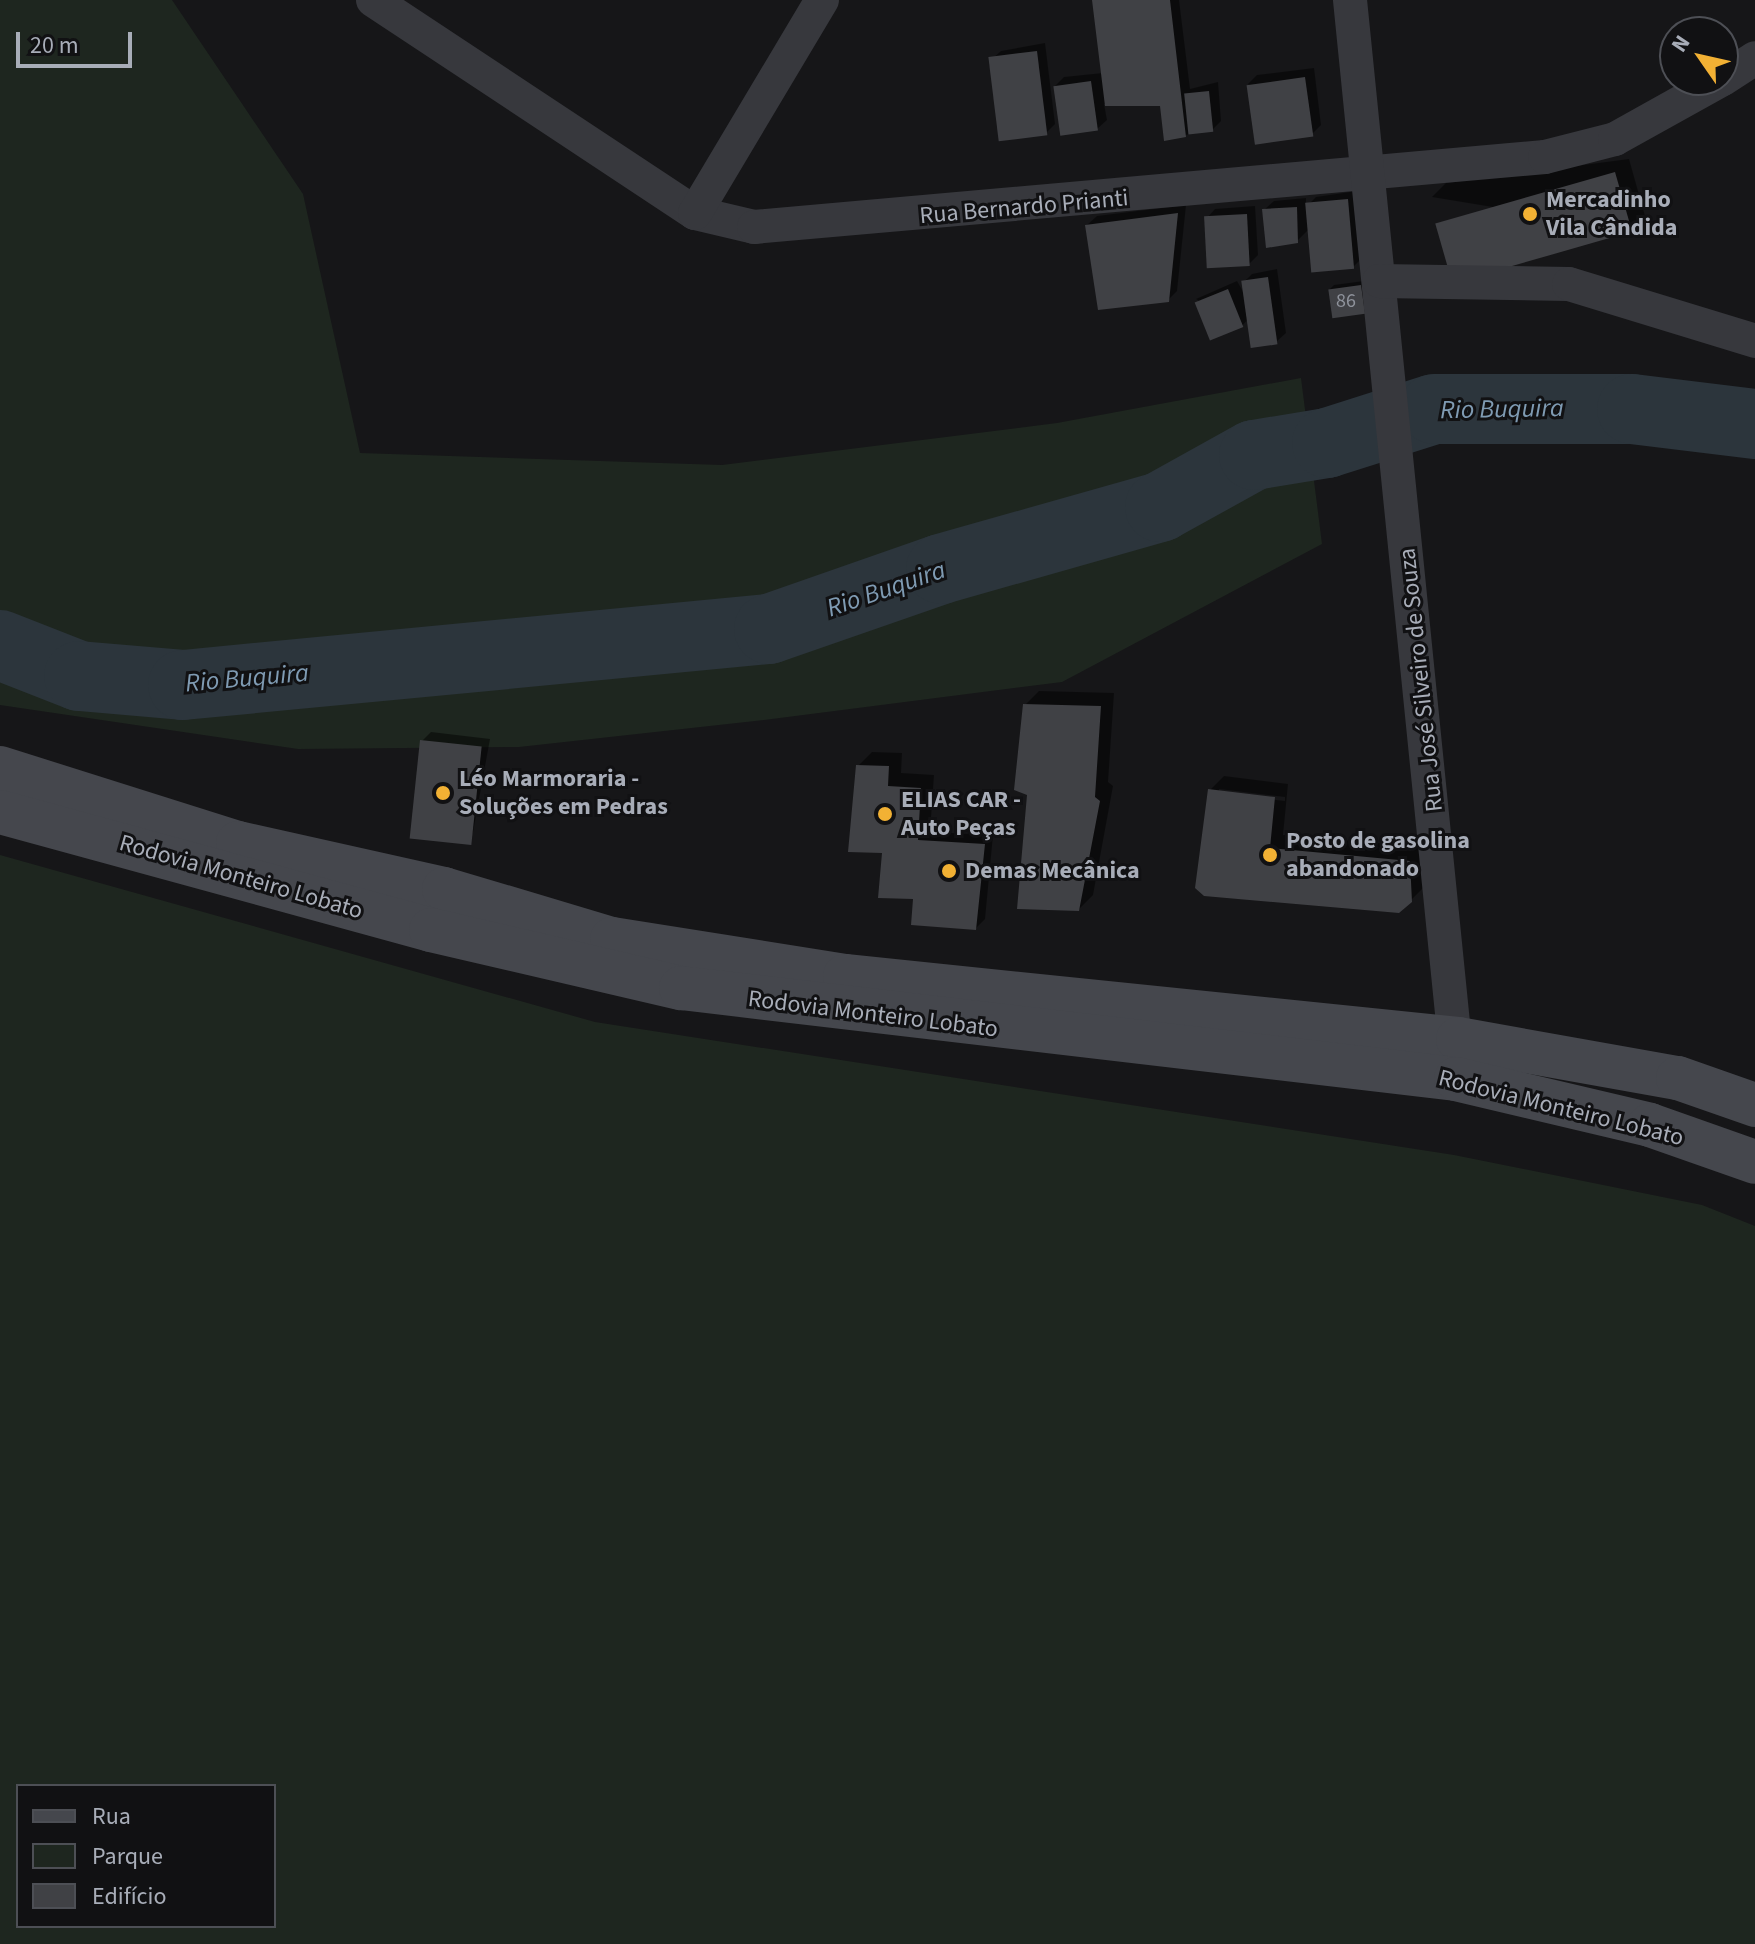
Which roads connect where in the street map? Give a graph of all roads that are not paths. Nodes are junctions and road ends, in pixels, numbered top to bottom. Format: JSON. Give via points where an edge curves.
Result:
{"nodes":[{"id":1,"x":375,"y":0,"type":"edge"},
{"id":2,"x":822,"y":0,"type":"edge"},
{"id":3,"x":1350,"y":0,"type":"edge"},
{"id":4,"x":1692,"y":96,"type":"edge"},
{"id":5,"x":1372,"y":174,"type":"junction"},
{"id":6,"x":695,"y":213,"type":"junction"},
{"id":7,"x":1379,"y":281,"type":"junction"},
{"id":8,"x":1755,"y":341,"type":"edge"},
{"id":9,"x":0,"y":768,"type":"edge"},
{"id":10,"x":0,"y":812,"type":"edge"},
{"id":11,"x":1457,"y":1059,"type":"junction"},
{"id":12,"x":1755,"y":1105,"type":"edge"},
{"id":13,"x":1755,"y":1162,"type":"edge"}],
"edges":[{"from":1,"to":6,"type":"street","name":"Rua Bernardo Prianti"},
{"from":2,"to":6,"type":"street"},
{"from":3,"to":5,"type":"street"},
{"from":4,"to":5,"type":"street","name":"Rua Bernardo Prianti","via":[[1615,139],[1545,157]]},
{"from":5,"to":6,"type":"street","name":"Rua Bernardo Prianti","via":[[815,227],[754,227]]},
{"from":5,"to":7,"type":"street"},
{"from":7,"to":8,"type":"street","via":[[1569,284]]},
{"from":7,"to":11,"type":"street","name":"Rua José Silveiro de Souza"},
{"from":9,"to":11,"type":"main road","name":"Rodovia Monteiro Lobato","via":[[238,843],[612,939]]},
{"from":10,"to":11,"type":"main road","name":"Rodovia Monteiro Lobato","via":[[431,930],[681,988]]},
{"from":11,"to":12,"type":"main road","name":"Rodovia Monteiro Lobato","via":[[1678,1078]]},
{"from":11,"to":13,"type":"main road","name":"Rodovia Monteiro Lobato"}]}
